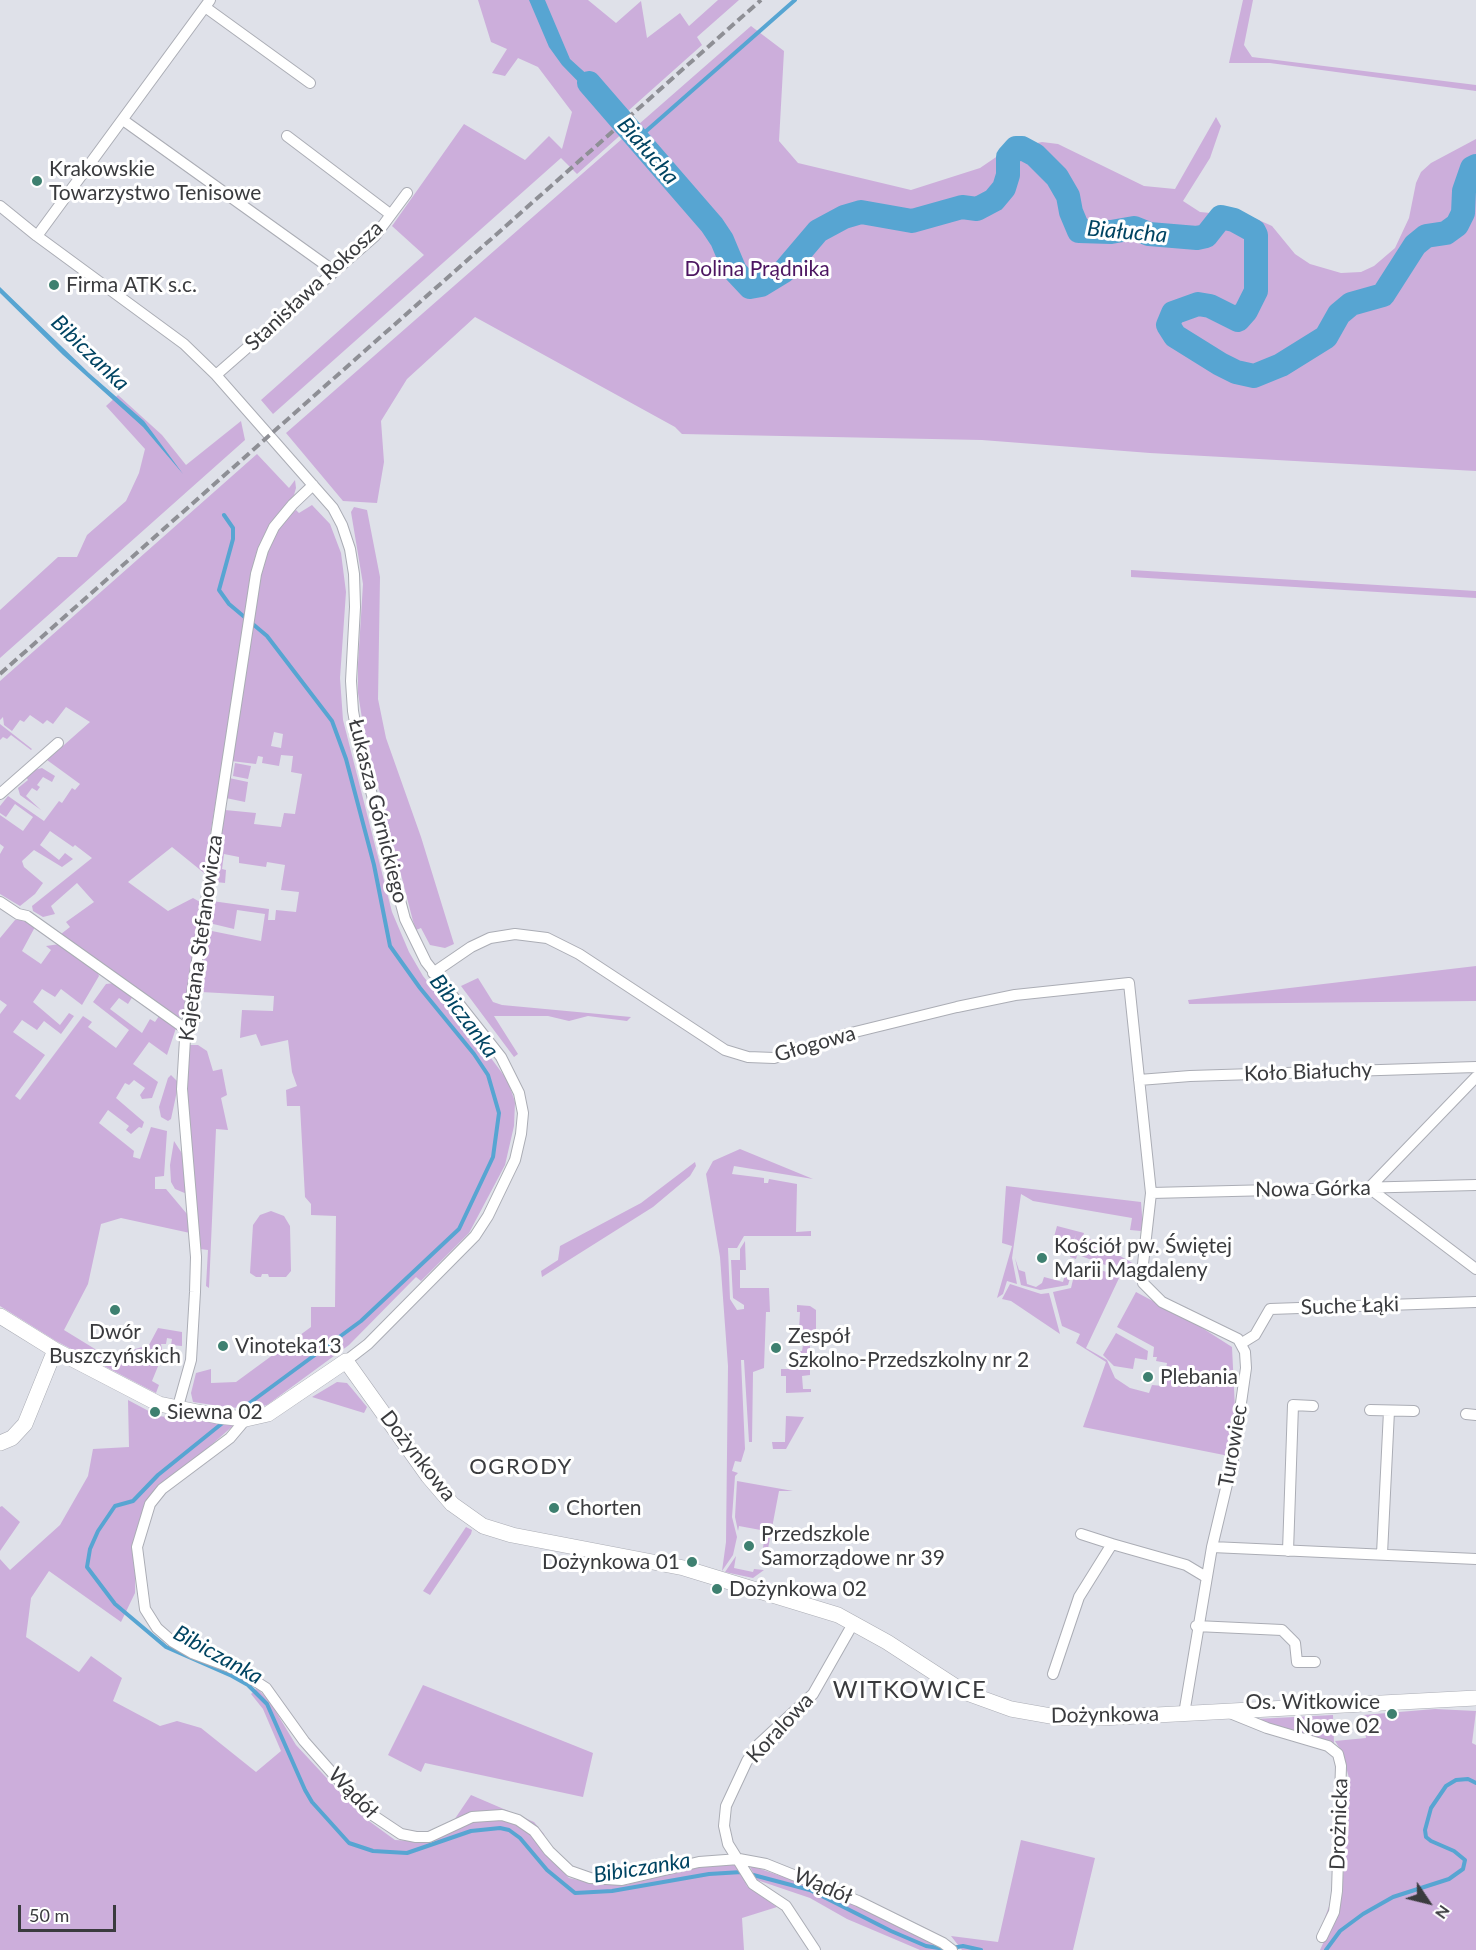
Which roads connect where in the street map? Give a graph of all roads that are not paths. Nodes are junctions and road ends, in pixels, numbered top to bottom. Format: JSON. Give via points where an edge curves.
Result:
{"nodes":[{"id":1,"x":207,"y":4,"type":"edge"},
{"id":2,"x":310,"y":83,"type":"dead end"},
{"id":3,"x":123,"y":120,"type":"junction"},
{"id":4,"x":287,"y":136,"type":"dead end"},
{"id":5,"x":407,"y":193,"type":"dead end"},
{"id":6,"x":0,"y":206,"type":"edge"},
{"id":7,"x":390,"y":214,"type":"junction"},
{"id":8,"x":37,"y":236,"type":"junction"},
{"id":9,"x":334,"y":271,"type":"junction"},
{"id":10,"x":216,"y":375,"type":"junction"},
{"id":11,"x":313,"y":485,"type":"junction"},
{"id":12,"x":58,"y":743,"type":"dead end"},
{"id":13,"x":0,"y":794,"type":"edge"},
{"id":14,"x":0,"y":902,"type":"edge"},
{"id":15,"x":433,"y":973,"type":"junction"},
{"id":16,"x":187,"y":1030,"type":"junction"},
{"id":17,"x":1476,"y":1067,"type":"edge"},
{"id":18,"x":1476,"y":1077,"type":"edge"},
{"id":19,"x":1140,"y":1080,"type":"junction"},
{"id":20,"x":1476,"y":1185,"type":"edge"},
{"id":21,"x":1369,"y":1188,"type":"junction"},
{"id":22,"x":1150,"y":1193,"type":"junction"},
{"id":23,"x":1476,"y":1269,"type":"edge"},
{"id":24,"x":1476,"y":1302,"type":"edge"},
{"id":25,"x":0,"y":1317,"type":"edge"},
{"id":26,"x":1242,"y":1343,"type":"junction"},
{"id":27,"x":55,"y":1350,"type":"junction"},
{"id":28,"x":346,"y":1361,"type":"junction"},
{"id":29,"x":1313,"y":1406,"type":"dead end"},
{"id":30,"x":177,"y":1410,"type":"junction"},
{"id":31,"x":1370,"y":1410,"type":"dead end"},
{"id":32,"x":1389,"y":1411,"type":"junction"},
{"id":33,"x":1414,"y":1411,"type":"dead end"},
{"id":34,"x":242,"y":1419,"type":"junction"},
{"id":35,"x":0,"y":1443,"type":"edge"},
{"id":36,"x":1081,"y":1534,"type":"dead end"},
{"id":37,"x":1112,"y":1544,"type":"junction"},
{"id":38,"x":1212,"y":1547,"type":"junction"},
{"id":39,"x":1287,"y":1551,"type":"junction"},
{"id":40,"x":1382,"y":1554,"type":"junction"},
{"id":41,"x":1476,"y":1559,"type":"edge"},
{"id":42,"x":1206,"y":1577,"type":"junction"},
{"id":43,"x":854,"y":1622,"type":"junction"},
{"id":44,"x":1196,"y":1626,"type":"junction"},
{"id":45,"x":1315,"y":1662,"type":"dead end"},
{"id":46,"x":1053,"y":1674,"type":"dead end"},
{"id":47,"x":1476,"y":1698,"type":"edge"},
{"id":48,"x":1229,"y":1713,"type":"junction"},
{"id":49,"x":1184,"y":1714,"type":"junction"},
{"id":50,"x":741,"y":1863,"type":"junction"},
{"id":51,"x":1322,"y":1937,"type":"dead end"},
{"id":52,"x":947,"y":1946,"type":"edge"},
{"id":53,"x":815,"y":1950,"type":"edge"}],
"edges":[{"from":1,"to":2,"type":"street"},
{"from":1,"to":3,"type":"street"},
{"from":3,"to":8,"type":"street"},
{"from":3,"to":9,"type":"street"},
{"from":4,"to":7,"type":"street"},
{"from":5,"to":7,"type":"street","name":"Stanisława Rokosza"},
{"from":6,"to":8,"type":"street","name":"Łukasza Górnickiego"},
{"from":7,"to":9,"type":"street","name":"Stanisława Rokosza","via":[[375,236]]},
{"from":8,"to":10,"type":"street","name":"Łukasza Górnickiego","via":[[184,344]]},
{"from":9,"to":10,"type":"street","name":"Stanisława Rokosza"},
{"from":10,"to":11,"type":"street","name":"Łukasza Górnickiego"},
{"from":11,"to":15,"type":"street","name":"Łukasza Górnickiego","via":[[333,508],[350,549],[355,607],[351,681],[360,750],[405,919]]},
{"from":11,"to":16,"type":"street","name":"Kajetana Stefanowicza","via":[[284,513],[258,566]]},
{"from":12,"to":13,"type":"street"},
{"from":14,"to":16,"type":"street","via":[[28,916]]},
{"from":15,"to":19,"type":"street","name":"Głogowa","via":[[490,938],[514,934],[547,938],[579,954],[725,1050],[748,1057],[774,1058],[851,1033],[957,1007],[1015,995],[1129,983]]},
{"from":15,"to":28,"type":"street","name":"Łukasza Górnickiego","via":[[501,1057],[514,1079],[523,1113],[521,1134],[506,1181],[475,1236],[368,1344]]},
{"from":16,"to":30,"type":"street","name":"Kajetana Stefanowicza","via":[[182,1089],[196,1257],[191,1360]]},
{"from":17,"to":19,"type":"street","name":"Koło Białuchy"},
{"from":18,"to":21,"type":"street"},
{"from":19,"to":22,"type":"street"},
{"from":20,"to":21,"type":"street","name":"Nowa Górka"},
{"from":21,"to":22,"type":"street","name":"Nowa Górka"},
{"from":21,"to":23,"type":"street"},
{"from":22,"to":26,"type":"street","via":[[1143,1283],[1162,1302]]},
{"from":24,"to":26,"type":"street","name":"Suche Łąki","via":[[1270,1309],[1255,1335]]},
{"from":25,"to":27,"type":"street"},
{"from":26,"to":38,"type":"street","name":"Turowiec","via":[[1246,1368],[1234,1453]]},
{"from":27,"to":30,"type":"street","via":[[126,1389]]},
{"from":27,"to":35,"type":"street","via":[[25,1424],[12,1438]]},
{"from":28,"to":34,"type":"street","via":[[268,1414]]},
{"from":28,"to":43,"type":"street","name":"Dożynkowa","via":[[428,1476],[452,1504],[483,1526],[684,1568]]},
{"from":29,"to":39,"type":"street","via":[[1293,1405]]},
{"from":30,"to":34,"type":"street"},
{"from":31,"to":32,"type":"street"},
{"from":32,"to":33,"type":"street"},
{"from":32,"to":40,"type":"street"},
{"from":34,"to":50,"type":"street","name":"Wądół","via":[[230,1437],[162,1489],[150,1504],[137,1547],[145,1609],[157,1628],[192,1653],[237,1670],[266,1688],[304,1741],[365,1810],[400,1834],[429,1837],[472,1817],[502,1815],[534,1831],[570,1871],[607,1880],[699,1862]]},
{"from":36,"to":37,"type":"street"},
{"from":37,"to":42,"type":"street","via":[[1186,1565]]},
{"from":37,"to":46,"type":"street","via":[[1079,1597]]},
{"from":38,"to":39,"type":"street"},
{"from":38,"to":42,"type":"street","name":"Turowiec"},
{"from":39,"to":40,"type":"street"},
{"from":40,"to":41,"type":"street"},
{"from":42,"to":44,"type":"street","name":"Turowiec"},
{"from":43,"to":49,"type":"street","name":"Dożynkowa","via":[[964,1692],[1011,1709],[1062,1718]]},
{"from":43,"to":50,"type":"street","name":"Koralowa","via":[[813,1694],[759,1744],[735,1783],[726,1806],[724,1826],[728,1844]]},
{"from":44,"to":45,"type":"street","via":[[1282,1630],[1294,1643],[1297,1662]]},
{"from":44,"to":49,"type":"street","name":"Turowiec"},
{"from":47,"to":48,"type":"street","name":"Dożynkowa"},
{"from":48,"to":49,"type":"street","name":"Dożynkowa"},
{"from":48,"to":51,"type":"street","name":"Drożnicka","via":[[1328,1746],[1338,1754],[1341,1766],[1337,1891],[1334,1912]]},
{"from":50,"to":52,"type":"street","name":"Wądół","via":[[766,1864],[831,1888]]},
{"from":50,"to":53,"type":"street","name":"Koralowa","via":[[753,1884],[786,1906]]}]}
